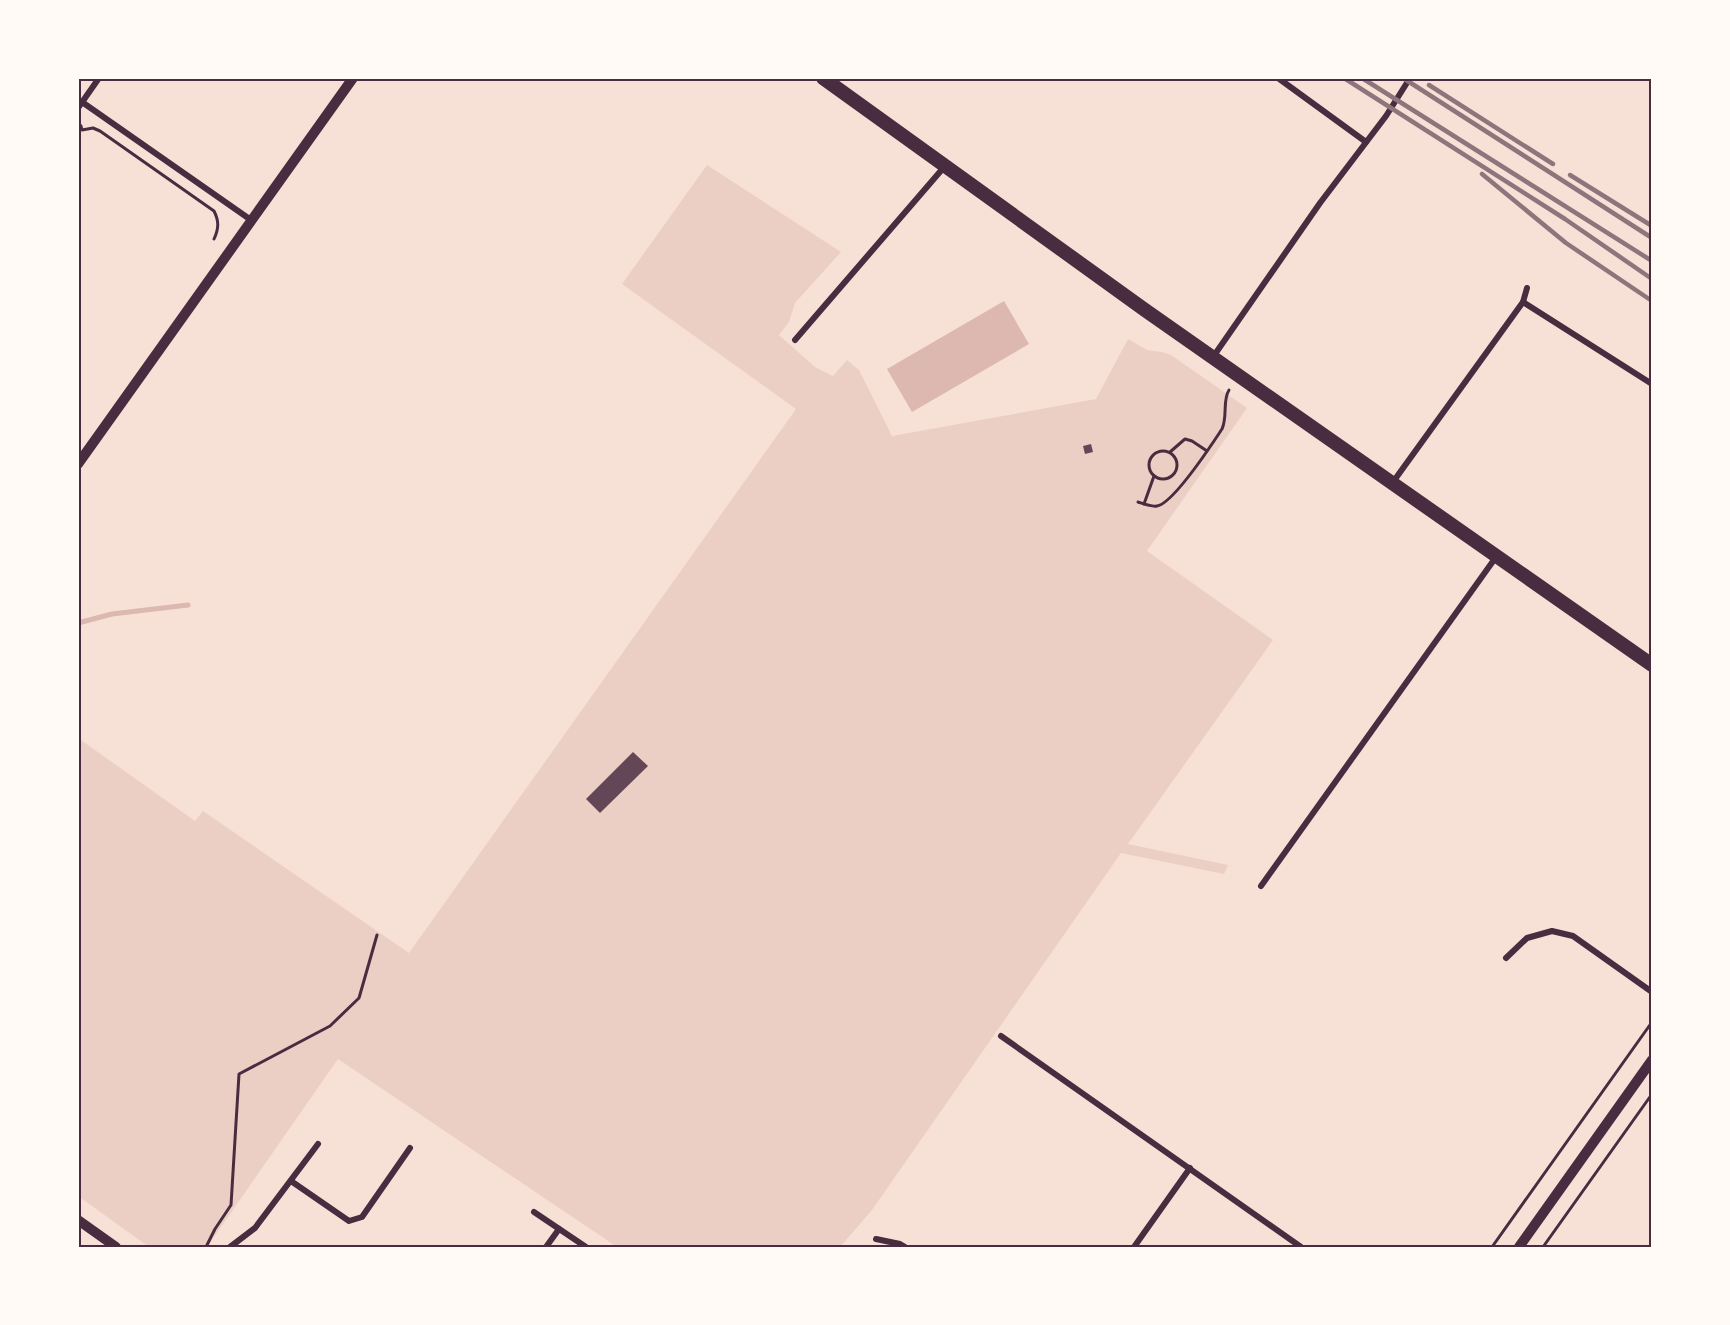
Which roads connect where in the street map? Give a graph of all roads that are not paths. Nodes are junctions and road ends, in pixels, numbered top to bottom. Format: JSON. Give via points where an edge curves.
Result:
{"nodes":[{"id":1,"x":99,"y":78,"type":"edge"},
{"id":2,"x":353,"y":78,"type":"edge"},
{"id":3,"x":823,"y":78,"type":"edge"},
{"id":4,"x":1278,"y":78,"type":"edge"},
{"id":5,"x":1410,"y":78,"type":"edge"},
{"id":6,"x":80,"y":105,"type":"edge"},
{"id":7,"x":1366,"y":142,"type":"junction"},
{"id":8,"x":945,"y":166,"type":"junction"},
{"id":9,"x":251,"y":219,"type":"junction"},
{"id":10,"x":1527,"y":288,"type":"dead end"},
{"id":11,"x":1523,"y":302,"type":"junction"},
{"id":12,"x":795,"y":340,"type":"dead end"},
{"id":13,"x":1213,"y":357,"type":"junction"},
{"id":14,"x":1652,"y":384,"type":"edge"},
{"id":15,"x":78,"y":464,"type":"edge"},
{"id":16,"x":1393,"y":483,"type":"junction"},
{"id":17,"x":1497,"y":557,"type":"junction"},
{"id":18,"x":1652,"y":666,"type":"edge"},
{"id":19,"x":1261,"y":886,"type":"dead end"},
{"id":20,"x":1506,"y":958,"type":"dead end"},
{"id":21,"x":1652,"y":992,"type":"edge"},
{"id":22,"x":1001,"y":1036,"type":"dead end"},
{"id":23,"x":1652,"y":1060,"type":"edge"},
{"id":24,"x":318,"y":1144,"type":"dead end"},
{"id":25,"x":410,"y":1148,"type":"dead end"},
{"id":26,"x":1190,"y":1168,"type":"junction"},
{"id":27,"x":291,"y":1181,"type":"junction"},
{"id":28,"x":534,"y":1212,"type":"dead end"},
{"id":29,"x":78,"y":1220,"type":"edge"},
{"id":30,"x":559,"y":1229,"type":"junction"},
{"id":31,"x":876,"y":1239,"type":"dead end"},
{"id":32,"x":116,"y":1247,"type":"edge"},
{"id":33,"x":230,"y":1247,"type":"edge"},
{"id":34,"x":546,"y":1247,"type":"edge"},
{"id":35,"x":586,"y":1247,"type":"edge"},
{"id":36,"x":904,"y":1247,"type":"edge"},
{"id":37,"x":1134,"y":1247,"type":"edge"},
{"id":38,"x":1301,"y":1247,"type":"edge"},
{"id":39,"x":1519,"y":1247,"type":"edge"}],
"edges":[{"from":1,"to":6,"type":"street"},
{"from":2,"to":9,"type":"street"},
{"from":3,"to":8,"type":"main road"},
{"from":4,"to":7,"type":"street"},
{"from":5,"to":7,"type":"street"},
{"from":6,"to":9,"type":"street"},
{"from":7,"to":13,"type":"street"},
{"from":8,"to":12,"type":"street"},
{"from":8,"to":13,"type":"main road"},
{"from":9,"to":15,"type":"street"},
{"from":10,"to":11,"type":"street"},
{"from":11,"to":14,"type":"street"},
{"from":11,"to":16,"type":"street"},
{"from":13,"to":16,"type":"main road"},
{"from":16,"to":17,"type":"main road"},
{"from":17,"to":18,"type":"main road"},
{"from":17,"to":19,"type":"street"},
{"from":20,"to":21,"type":"street","via":[[1527,938],[1552,931],[1573,936]]},
{"from":22,"to":26,"type":"street"},
{"from":23,"to":39,"type":"street"},
{"from":24,"to":27,"type":"street"},
{"from":25,"to":27,"type":"street","via":[[362,1217],[349,1221]]},
{"from":26,"to":37,"type":"street"},
{"from":26,"to":38,"type":"street"},
{"from":27,"to":33,"type":"street","via":[[255,1228]]},
{"from":28,"to":30,"type":"street"},
{"from":29,"to":32,"type":"street"},
{"from":30,"to":34,"type":"street"},
{"from":30,"to":35,"type":"street"},
{"from":31,"to":36,"type":"street"}]}
